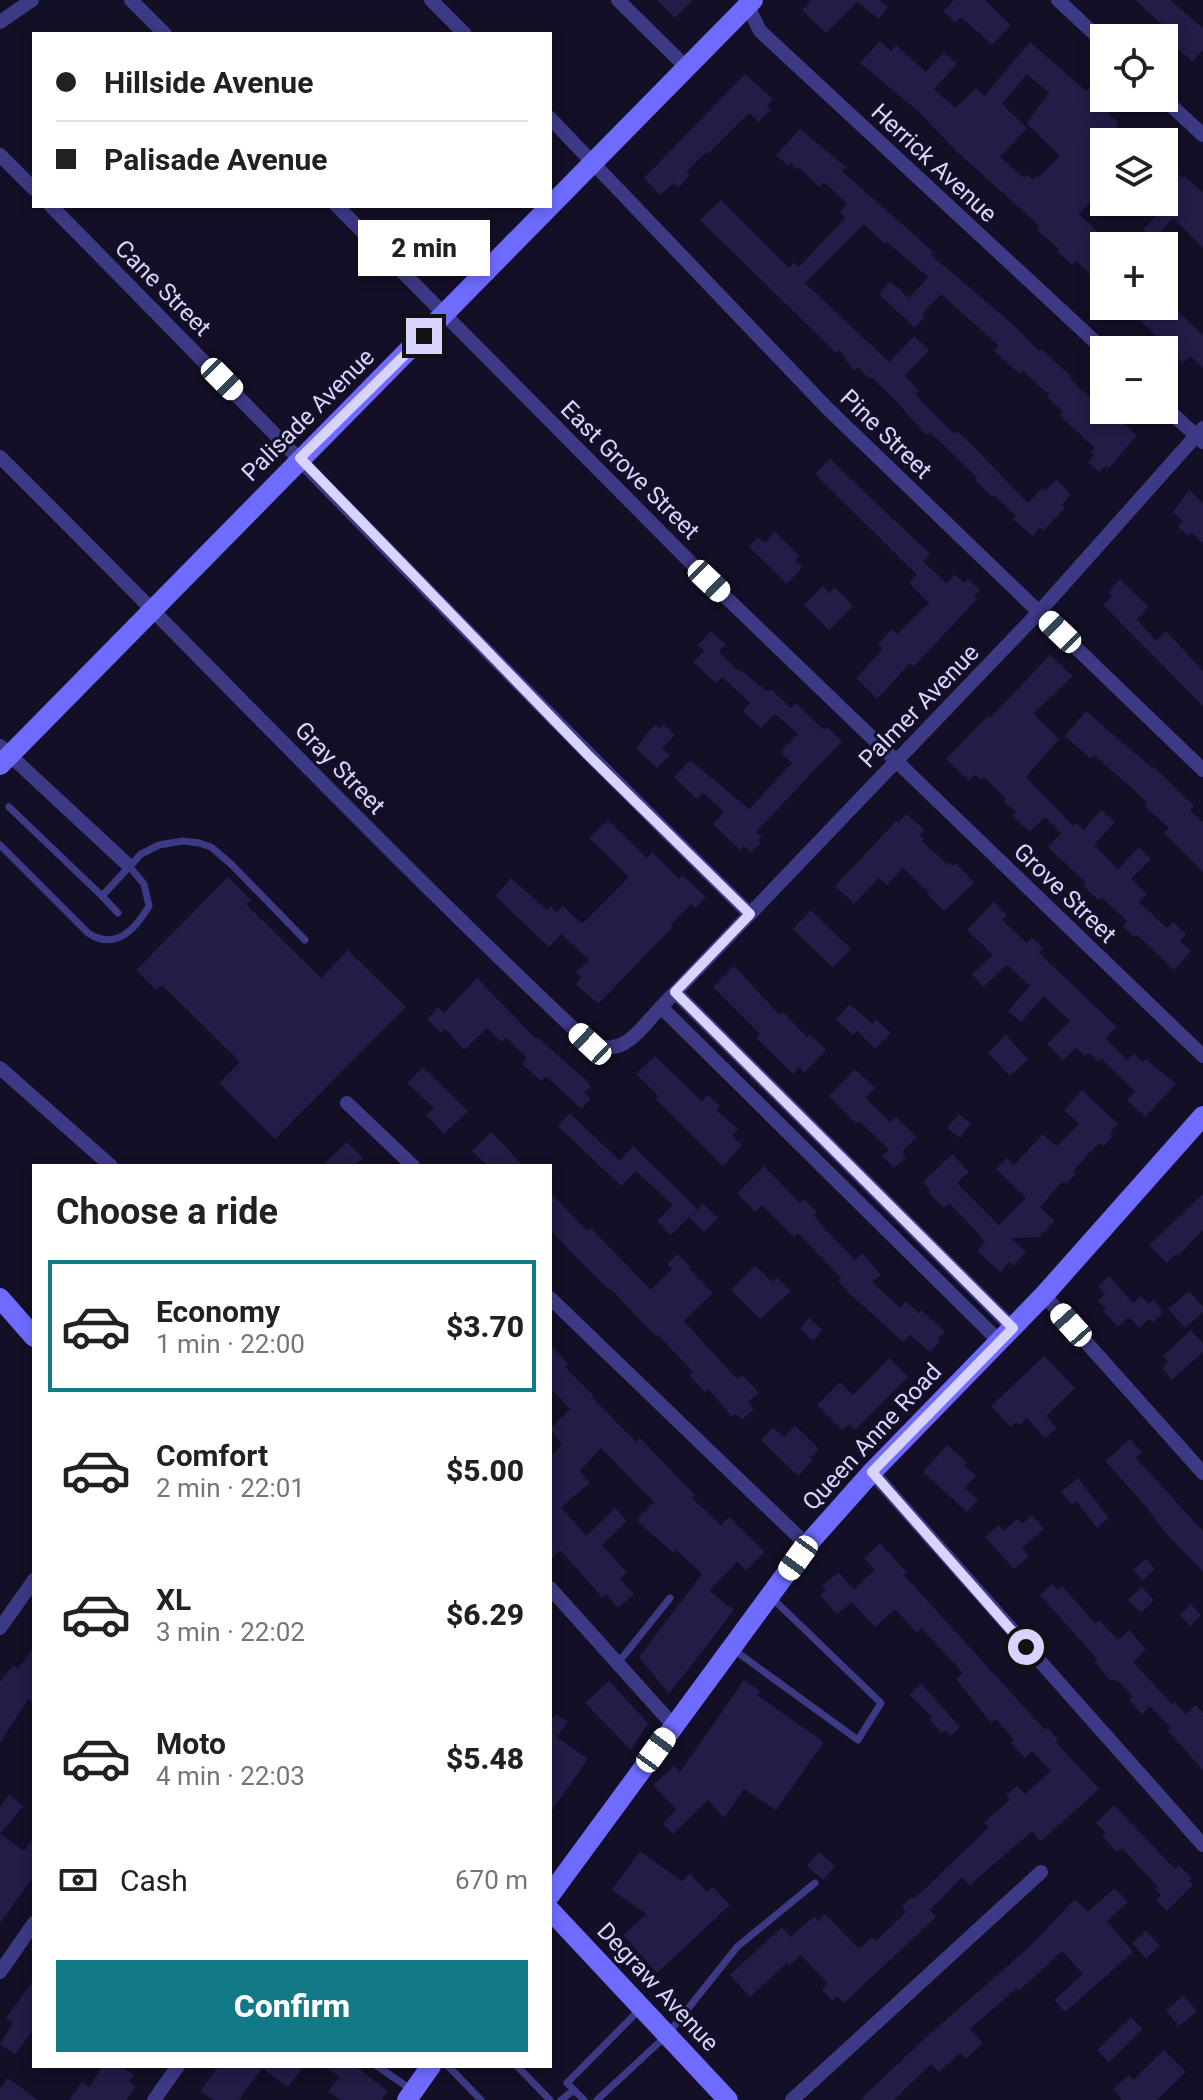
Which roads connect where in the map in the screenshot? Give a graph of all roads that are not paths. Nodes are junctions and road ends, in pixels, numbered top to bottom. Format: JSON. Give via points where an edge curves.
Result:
{"nodes":[{"id":1,"x":32,"y":0,"type":"edge"},
{"id":2,"x":131,"y":0,"type":"edge"},
{"id":3,"x":431,"y":0,"type":"edge"},
{"id":4,"x":618,"y":0,"type":"edge"},
{"id":5,"x":1058,"y":0,"type":"edge"},
{"id":6,"x":749,"y":2,"type":"edge"},
{"id":7,"x":0,"y":22,"type":"edge"},
{"id":8,"x":1090,"y":30,"type":"edge"},
{"id":9,"x":163,"y":32,"type":"edge"},
{"id":10,"x":463,"y":32,"type":"edge"},
{"id":11,"x":687,"y":68,"type":"junction"},
{"id":12,"x":1178,"y":112,"type":"edge"},
{"id":13,"x":552,"y":120,"type":"edge"},
{"id":14,"x":1203,"y":135,"type":"edge"},
{"id":15,"x":0,"y":155,"type":"edge"},
{"id":16,"x":595,"y":163,"type":"junction"},
{"id":17,"x":32,"y":187,"type":"edge"},
{"id":18,"x":552,"y":206,"type":"edge"},
{"id":19,"x":53,"y":208,"type":"edge"},
{"id":20,"x":339,"y":208,"type":"edge"},
{"id":21,"x":550,"y":208,"type":"edge"},
{"id":22,"x":445,"y":314,"type":"junction"},
{"id":23,"x":1090,"y":337,"type":"edge"},
{"id":24,"x":1178,"y":417,"type":"edge"},
{"id":25,"x":1201,"y":435,"type":"edge"},
{"id":26,"x":0,"y":457,"type":"edge"},
{"id":27,"x":300,"y":458,"type":"junction"},
{"id":28,"x":153,"y":609,"type":"junction"},
{"id":29,"x":1039,"y":612,"type":"junction"},
{"id":30,"x":3,"y":755,"type":"edge"},
{"id":31,"x":896,"y":761,"type":"junction"},
{"id":32,"x":1203,"y":770,"type":"edge"},
{"id":33,"x":9,"y":807,"type":"dead end"},
{"id":34,"x":0,"y":845,"type":"edge"},
{"id":35,"x":128,"y":865,"type":"junction"},
{"id":36,"x":102,"y":896,"type":"junction"},
{"id":37,"x":118,"y":913,"type":"dead end"},
{"id":38,"x":750,"y":914,"type":"junction"},
{"id":39,"x":305,"y":940,"type":"dead end"},
{"id":40,"x":675,"y":992,"type":"junction"},
{"id":41,"x":661,"y":1007,"type":"junction"},
{"id":42,"x":1203,"y":1056,"type":"edge"},
{"id":43,"x":0,"y":1068,"type":"edge"},
{"id":44,"x":347,"y":1103,"type":"dead end"},
{"id":45,"x":789,"y":1105,"type":"junction"},
{"id":46,"x":1203,"y":1116,"type":"edge"},
{"id":47,"x":774,"y":1119,"type":"junction"},
{"id":48,"x":109,"y":1164,"type":"edge"},
{"id":49,"x":411,"y":1164,"type":"edge"},
{"id":50,"x":894,"y":1210,"type":"junction"},
{"id":51,"x":880,"y":1224,"type":"junction"},
{"id":52,"x":1044,"y":1295,"type":"junction"},
{"id":53,"x":552,"y":1300,"type":"edge"},
{"id":54,"x":3,"y":1309,"type":"edge"},
{"id":55,"x":1006,"y":1334,"type":"junction"},
{"id":56,"x":32,"y":1335,"type":"edge"},
{"id":57,"x":872,"y":1472,"type":"junction"},
{"id":58,"x":1203,"y":1473,"type":"edge"},
{"id":59,"x":807,"y":1545,"type":"junction"},
{"id":60,"x":32,"y":1583,"type":"edge"},
{"id":61,"x":552,"y":1590,"type":"edge"},
{"id":62,"x":770,"y":1596,"type":"junction"},
{"id":63,"x":670,"y":1598,"type":"dead end"},
{"id":64,"x":0,"y":1628,"type":"edge"},
{"id":65,"x":731,"y":1648,"type":"junction"},
{"id":66,"x":618,"y":1663,"type":"junction"},
{"id":67,"x":674,"y":1726,"type":"junction"},
{"id":68,"x":1203,"y":1845,"type":"edge"},
{"id":69,"x":1041,"y":1872,"type":"dead end"},
{"id":70,"x":815,"y":1883,"type":"dead end"},
{"id":71,"x":552,"y":1892,"type":"edge"},
{"id":72,"x":552,"y":1912,"type":"edge"},
{"id":73,"x":32,"y":1926,"type":"edge"},
{"id":74,"x":0,"y":1972,"type":"edge"},
{"id":75,"x":642,"y":2008,"type":"junction"},
{"id":76,"x":667,"y":2035,"type":"junction"},
{"id":77,"x":177,"y":2068,"type":"edge"},
{"id":78,"x":379,"y":2068,"type":"edge"},
{"id":79,"x":430,"y":2068,"type":"edge"},
{"id":80,"x":450,"y":2068,"type":"edge"},
{"id":81,"x":519,"y":2068,"type":"edge"},
{"id":82,"x":574,"y":2090,"type":"junction"},
{"id":83,"x":410,"y":2095,"type":"edge"},
{"id":84,"x":154,"y":2100,"type":"edge"},
{"id":85,"x":481,"y":2100,"type":"edge"},
{"id":86,"x":550,"y":2100,"type":"edge"},
{"id":87,"x":561,"y":2100,"type":"edge"},
{"id":88,"x":584,"y":2100,"type":"edge"},
{"id":89,"x":597,"y":2100,"type":"edge"},
{"id":90,"x":728,"y":2100,"type":"edge"},
{"id":91,"x":792,"y":2100,"type":"edge"}],
"edges":[{"from":1,"to":7,"type":"street"},
{"from":2,"to":9,"type":"street"},
{"from":3,"to":10,"type":"street"},
{"from":4,"to":11,"type":"street"},
{"from":5,"to":8,"type":"street"},
{"from":6,"to":11,"type":"street","name":"Palisade Avenue"},
{"from":6,"to":23,"type":"street","name":"Herrick Avenue","via":[[760,31]]},
{"from":11,"to":16,"type":"street","name":"Palisade Avenue"},
{"from":12,"to":14,"type":"street"},
{"from":13,"to":16,"type":"street","name":"Pine Street"},
{"from":15,"to":17,"type":"street"},
{"from":16,"to":18,"type":"street","name":"Palisade Avenue"},
{"from":16,"to":29,"type":"street","name":"Pine Street","via":[[828,409]]},
{"from":19,"to":27,"type":"street","name":"Cane Street"},
{"from":20,"to":22,"type":"street","name":"East Grove Street"},
{"from":21,"to":22,"type":"street","name":"Palisade Avenue"},
{"from":22,"to":27,"type":"street","name":"Palisade Avenue"},
{"from":22,"to":31,"type":"street","name":"East Grove Street"},
{"from":24,"to":25,"type":"street"},
{"from":25,"to":29,"type":"street","name":"Palmer Avenue"},
{"from":26,"to":28,"type":"street","name":"Gray Street"},
{"from":27,"to":28,"type":"street","name":"Palisade Avenue"},
{"from":27,"to":38,"type":"street","name":"Cane Street"},
{"from":28,"to":30,"type":"street","name":"Palisade Avenue"},
{"from":28,"to":41,"type":"street","name":"Gray Street","via":[[467,929],[590,1044],[604,1049],[626,1043]]},
{"from":29,"to":31,"type":"street","name":"Palmer Avenue"},
{"from":29,"to":32,"type":"street","name":"Pine Street"},
{"from":30,"to":35,"type":"street"},
{"from":31,"to":38,"type":"street","name":"Palmer Avenue"},
{"from":31,"to":42,"type":"street","name":"Grove Street"},
{"from":33,"to":36,"type":"lane"},
{"from":34,"to":35,"type":"lane","via":[[88,933],[109,942],[122,939],[149,906],[144,884]]},
{"from":35,"to":36,"type":"lane"},
{"from":35,"to":39,"type":"lane","via":[[159,845],[183,841],[211,847]]},
{"from":36,"to":37,"type":"lane"},
{"from":38,"to":40,"type":"street","name":"Palmer Avenue"},
{"from":40,"to":41,"type":"street","name":"Palmer Avenue"},
{"from":40,"to":45,"type":"street"},
{"from":41,"to":47,"type":"street"},
{"from":43,"to":48,"type":"street"},
{"from":44,"to":49,"type":"street"},
{"from":45,"to":47,"type":"lane"},
{"from":45,"to":50,"type":"street"},
{"from":46,"to":52,"type":"street","name":"Queen Anne Road"},
{"from":47,"to":51,"type":"street"},
{"from":50,"to":51,"type":"lane"},
{"from":50,"to":55,"type":"street"},
{"from":51,"to":55,"type":"street"},
{"from":52,"to":55,"type":"street","name":"Queen Anne Road"},
{"from":52,"to":58,"type":"street"},
{"from":53,"to":59,"type":"street"},
{"from":54,"to":56,"type":"street"},
{"from":55,"to":57,"type":"street","name":"Queen Anne Road"},
{"from":57,"to":59,"type":"street","name":"Queen Anne Road"},
{"from":57,"to":68,"type":"street"},
{"from":59,"to":62,"type":"street","name":"Queen Anne Road"},
{"from":60,"to":64,"type":"street"},
{"from":61,"to":66,"type":"street"},
{"from":62,"to":65,"type":"street","name":"Queen Anne Road"},
{"from":62,"to":65,"type":"lane","via":[[881,1703],[858,1740]]},
{"from":63,"to":66,"type":"lane"},
{"from":65,"to":67,"type":"street","name":"Queen Anne Road"},
{"from":66,"to":67,"type":"street"},
{"from":67,"to":71,"type":"street","name":"Queen Anne Road"},
{"from":69,"to":91,"type":"street"},
{"from":70,"to":76,"type":"lane","via":[[737,1947]]},
{"from":72,"to":75,"type":"street","name":"Degraw Avenue"},
{"from":73,"to":74,"type":"street"},
{"from":75,"to":76,"type":"street","name":"Degraw Avenue"},
{"from":75,"to":82,"type":"lane","via":[[567,2083]]},
{"from":76,"to":89,"type":"lane"},
{"from":76,"to":90,"type":"street","name":"Degraw Avenue"},
{"from":77,"to":84,"type":"street"},
{"from":78,"to":83,"type":"lane"},
{"from":79,"to":83,"type":"street"},
{"from":80,"to":85,"type":"lane"},
{"from":81,"to":86,"type":"lane"},
{"from":82,"to":87,"type":"lane"},
{"from":82,"to":88,"type":"lane"}]}
